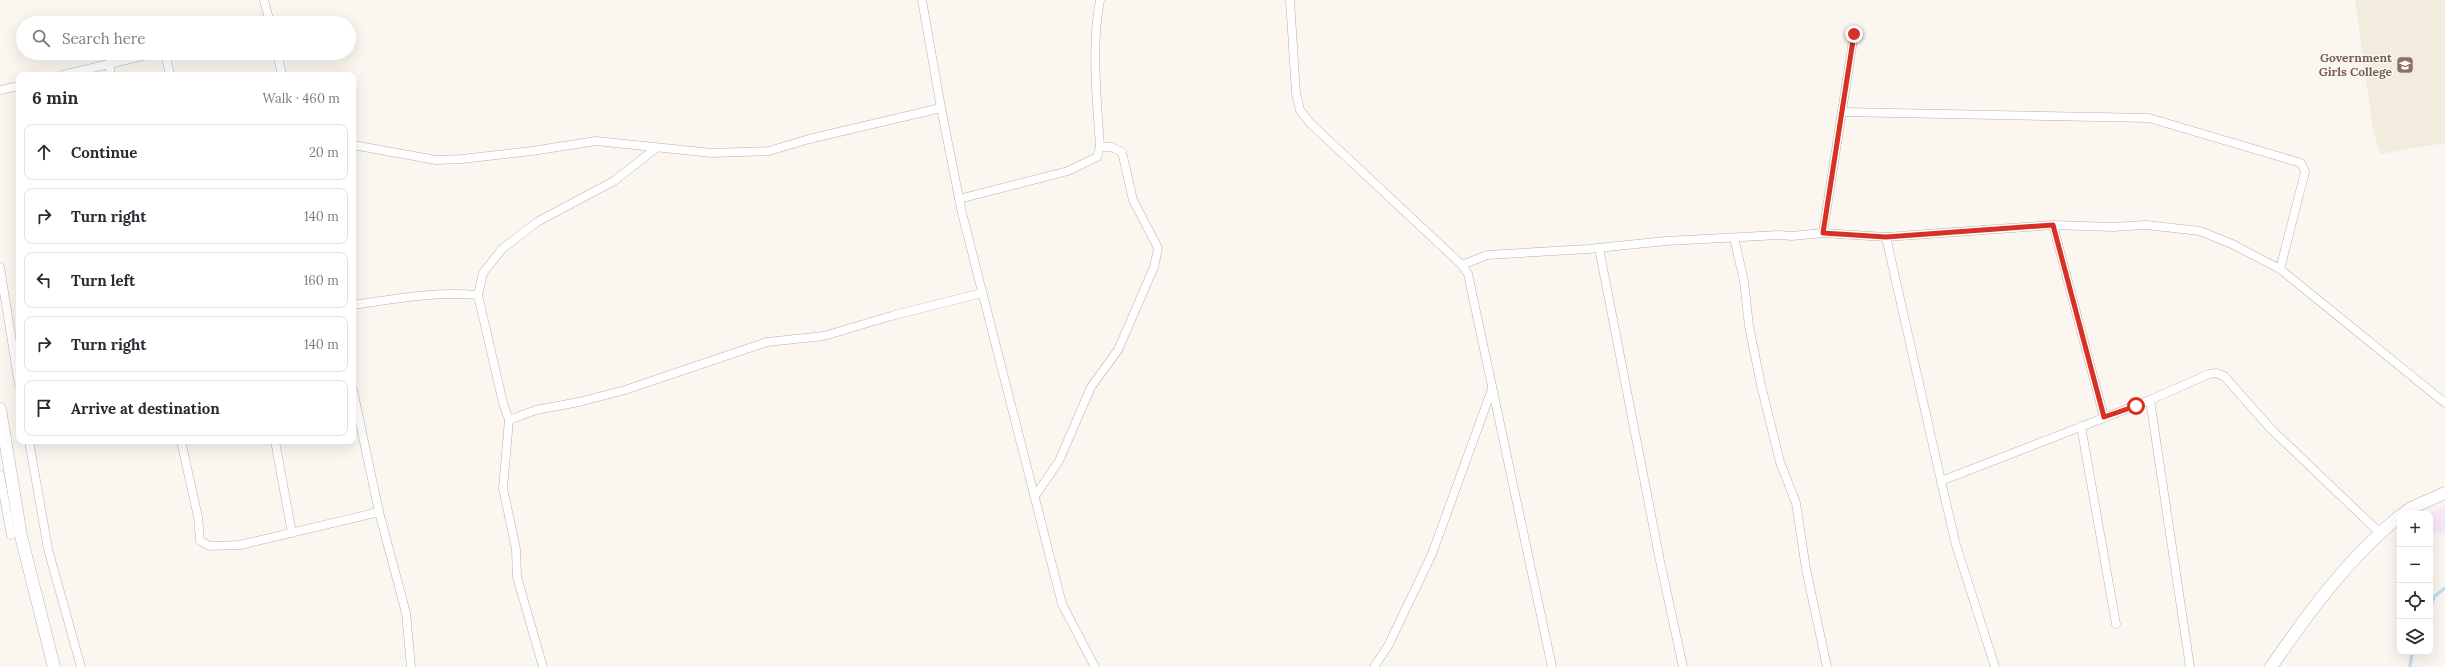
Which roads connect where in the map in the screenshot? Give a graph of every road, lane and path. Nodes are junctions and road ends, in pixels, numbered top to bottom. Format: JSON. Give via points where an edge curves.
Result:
{"nodes":[{"id":1,"x":264,"y":0,"type":"edge"},
{"id":2,"x":922,"y":0,"type":"edge"},
{"id":3,"x":1100,"y":0,"type":"edge"},
{"id":4,"x":1290,"y":0,"type":"edge"},
{"id":5,"x":268,"y":16,"type":"edge"},
{"id":6,"x":1854,"y":34,"type":"dead end"},
{"id":7,"x":126,"y":60,"type":"edge"},
{"id":8,"x":167,"y":60,"type":"edge"},
{"id":9,"x":279,"y":60,"type":"edge"},
{"id":10,"x":109,"y":64,"type":"junction"},
{"id":11,"x":76,"y":72,"type":"edge"},
{"id":12,"x":110,"y":72,"type":"edge"},
{"id":13,"x":169,"y":72,"type":"edge"},
{"id":14,"x":281,"y":72,"type":"edge"},
{"id":15,"x":16,"y":87,"type":"edge"},
{"id":16,"x":0,"y":90,"type":"edge"},
{"id":17,"x":940,"y":108,"type":"junction"},
{"id":18,"x":1842,"y":112,"type":"junction"},
{"id":19,"x":356,"y":146,"type":"edge"},
{"id":20,"x":1100,"y":147,"type":"junction"},
{"id":21,"x":656,"y":148,"type":"junction"},
{"id":22,"x":959,"y":199,"type":"junction"},
{"id":23,"x":2053,"y":225,"type":"junction"},
{"id":24,"x":1823,"y":233,"type":"junction"},
{"id":25,"x":1886,"y":237,"type":"junction"},
{"id":26,"x":1734,"y":238,"type":"junction"},
{"id":27,"x":1599,"y":248,"type":"junction"},
{"id":28,"x":1462,"y":265,"type":"junction"},
{"id":29,"x":0,"y":267,"type":"edge"},
{"id":30,"x":2280,"y":269,"type":"junction"},
{"id":31,"x":982,"y":294,"type":"junction"},
{"id":32,"x":478,"y":295,"type":"junction"},
{"id":33,"x":356,"y":305,"type":"edge"},
{"id":34,"x":16,"y":366,"type":"edge"},
{"id":35,"x":1492,"y":390,"type":"junction"},
{"id":36,"x":2150,"y":400,"type":"junction"},
{"id":37,"x":2445,"y":403,"type":"edge"},
{"id":38,"x":356,"y":404,"type":"edge"},
{"id":39,"x":0,"y":409,"type":"edge"},
{"id":40,"x":2104,"y":417,"type":"junction"},
{"id":41,"x":509,"y":420,"type":"junction"},
{"id":42,"x":2081,"y":426,"type":"junction"},
{"id":43,"x":30,"y":444,"type":"edge"},
{"id":44,"x":182,"y":444,"type":"edge"},
{"id":45,"x":276,"y":444,"type":"edge"},
{"id":46,"x":0,"y":475,"type":"edge"},
{"id":47,"x":1941,"y":481,"type":"junction"},
{"id":48,"x":2445,"y":493,"type":"edge"},
{"id":49,"x":1035,"y":496,"type":"junction"},
{"id":50,"x":2407,"y":511,"type":"edge"},
{"id":51,"x":379,"y":512,"type":"junction"},
{"id":52,"x":2397,"y":519,"type":"edge"},
{"id":53,"x":292,"y":533,"type":"junction"},
{"id":54,"x":2380,"y":533,"type":"junction"},
{"id":55,"x":11,"y":535,"type":"dead end"},
{"id":56,"x":2116,"y":624,"type":"dead end"},
{"id":57,"x":54,"y":667,"type":"edge"},
{"id":58,"x":81,"y":667,"type":"edge"},
{"id":59,"x":411,"y":667,"type":"edge"},
{"id":60,"x":542,"y":667,"type":"edge"},
{"id":61,"x":1095,"y":667,"type":"edge"},
{"id":62,"x":1374,"y":667,"type":"edge"},
{"id":63,"x":1552,"y":667,"type":"edge"},
{"id":64,"x":1683,"y":667,"type":"edge"},
{"id":65,"x":1827,"y":667,"type":"edge"},
{"id":66,"x":1995,"y":667,"type":"edge"},
{"id":67,"x":2190,"y":667,"type":"edge"},
{"id":68,"x":2271,"y":667,"type":"edge"}],
"edges":[{"from":1,"to":5,"type":"street"},
{"from":2,"to":17,"type":"street"},
{"from":3,"to":20,"type":"street","via":[[1097,13],[1096,71]]},
{"from":4,"to":28,"type":"street","via":[[1296,93],[1300,110],[1310,123]]},
{"from":6,"to":18,"type":"street"},
{"from":7,"to":10,"type":"street"},
{"from":8,"to":13,"type":"street"},
{"from":9,"to":14,"type":"street"},
{"from":10,"to":11,"type":"street"},
{"from":10,"to":12,"type":"street"},
{"from":15,"to":16,"type":"street"},
{"from":17,"to":21,"type":"street","via":[[769,151],[712,153]]},
{"from":17,"to":22,"type":"street"},
{"from":18,"to":24,"type":"street"},
{"from":18,"to":30,"type":"street","via":[[2149,118],[2301,163],[2305,172]]},
{"from":19,"to":21,"type":"street","via":[[436,160],[532,151],[596,141]]},
{"from":20,"to":22,"type":"street","via":[[1097,157],[1078,168]]},
{"from":20,"to":49,"type":"street","via":[[1122,152],[1133,200],[1158,248],[1154,267],[1118,350],[1091,387],[1059,461]]},
{"from":21,"to":32,"type":"street","via":[[614,181],[538,222],[502,249],[483,273]]},
{"from":22,"to":31,"type":"street"},
{"from":23,"to":25,"type":"street"},
{"from":23,"to":30,"type":"street","via":[[2146,225],[2200,231]]},
{"from":23,"to":40,"type":"street"},
{"from":24,"to":25,"type":"street"},
{"from":24,"to":26,"type":"street"},
{"from":25,"to":47,"type":"street"},
{"from":26,"to":27,"type":"street","via":[[1666,241]]},
{"from":26,"to":65,"type":"street","via":[[1744,281],[1760,385],[1780,462],[1796,503],[1806,569]]},
{"from":27,"to":28,"type":"street","via":[[1487,255]]},
{"from":27,"to":64,"type":"street"},
{"from":28,"to":35,"type":"street","via":[[1468,274]]},
{"from":29,"to":34,"type":"street"},
{"from":30,"to":37,"type":"street"},
{"from":31,"to":41,"type":"street","via":[[891,316],[824,336],[767,342],[625,390],[536,410]]},
{"from":31,"to":49,"type":"street"},
{"from":32,"to":33,"type":"street","via":[[456,293],[412,296]]},
{"from":32,"to":41,"type":"street"},
{"from":35,"to":62,"type":"street","via":[[1432,554],[1388,646]]},
{"from":35,"to":63,"type":"street"},
{"from":36,"to":40,"type":"street"},
{"from":36,"to":54,"type":"street","via":[[2209,374],[2224,376],[2282,440]]},
{"from":36,"to":67,"type":"street"},
{"from":38,"to":51,"type":"street"},
{"from":39,"to":57,"type":"street","via":[[21,536]]},
{"from":40,"to":42,"type":"street"},
{"from":41,"to":60,"type":"street","via":[[503,488],[516,549],[517,577]]},
{"from":42,"to":47,"type":"street"},
{"from":42,"to":56,"type":"street"},
{"from":43,"to":58,"type":"street","via":[[48,549]]},
{"from":44,"to":53,"type":"street","via":[[198,517],[200,541],[210,546],[240,545]]},
{"from":45,"to":53,"type":"street"},
{"from":46,"to":55,"type":"street"},
{"from":47,"to":66,"type":"street","via":[[1956,545]]},
{"from":48,"to":50,"type":"street"},
{"from":49,"to":61,"type":"street","via":[[1062,604]]},
{"from":51,"to":53,"type":"street"},
{"from":51,"to":59,"type":"street","via":[[406,613]]},
{"from":52,"to":54,"type":"street"},
{"from":54,"to":68,"type":"street","via":[[2357,556],[2305,618]]}]}
